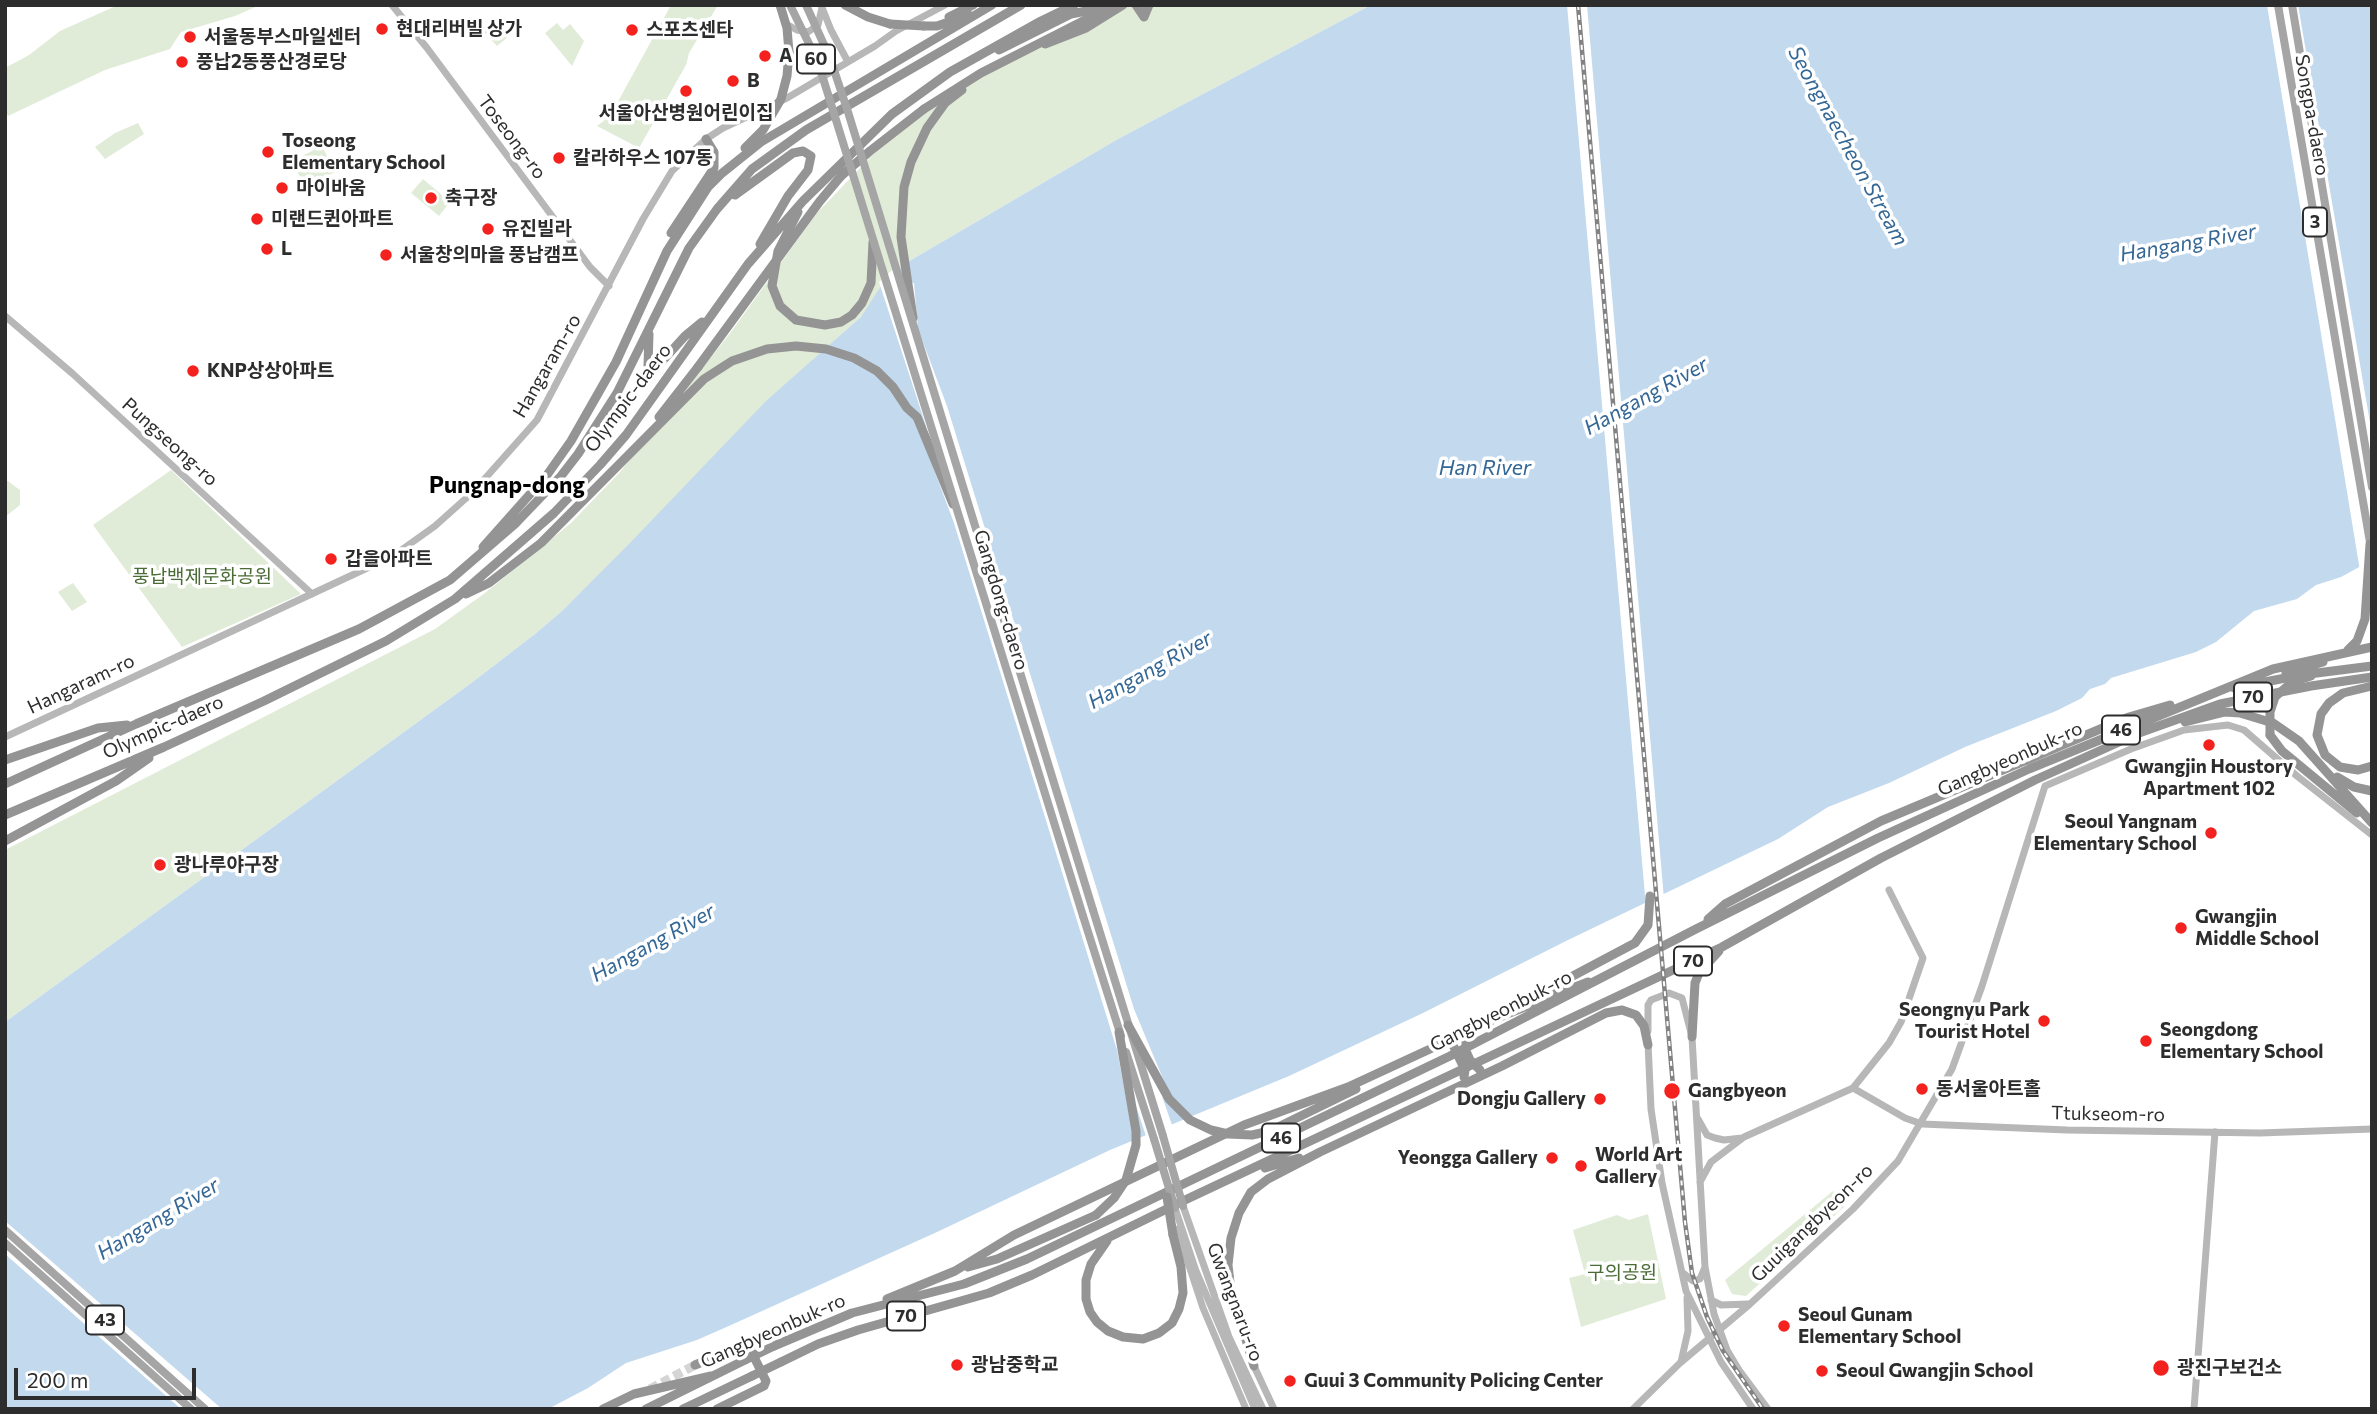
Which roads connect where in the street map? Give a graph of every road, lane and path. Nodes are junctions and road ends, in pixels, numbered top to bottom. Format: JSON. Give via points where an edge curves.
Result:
{"nodes":[{"id":1,"x":392,"y":5,"type":"edge"},
{"id":2,"x":780,"y":5,"type":"edge"},
{"id":3,"x":790,"y":5,"type":"edge"},
{"id":4,"x":806,"y":5,"type":"edge"},
{"id":5,"x":845,"y":5,"type":"edge"},
{"id":6,"x":945,"y":5,"type":"edge"},
{"id":7,"x":992,"y":5,"type":"edge"},
{"id":8,"x":1021,"y":5,"type":"edge"},
{"id":9,"x":1074,"y":5,"type":"edge"},
{"id":10,"x":1106,"y":5,"type":"edge"},
{"id":11,"x":1117,"y":5,"type":"edge"},
{"id":12,"x":1123,"y":5,"type":"edge"},
{"id":13,"x":1136,"y":5,"type":"edge"},
{"id":14,"x":1149,"y":5,"type":"edge"},
{"id":15,"x":2278,"y":5,"type":"edge"},
{"id":16,"x":2292,"y":5,"type":"edge"},
{"id":17,"x":822,"y":6,"type":"edge"},
{"id":18,"x":976,"y":9,"type":"edge"},
{"id":19,"x":786,"y":24,"type":"junction"},
{"id":20,"x":818,"y":25,"type":"junction"},
{"id":21,"x":831,"y":30,"type":"junction"},
{"id":22,"x":974,"y":59,"type":"junction"},
{"id":23,"x":848,"y":62,"type":"junction"},
{"id":24,"x":981,"y":78,"type":"junction"},
{"id":25,"x":947,"y":94,"type":"junction"},
{"id":26,"x":706,"y":139,"type":"junction"},
{"id":27,"x":721,"y":174,"type":"junction"},
{"id":28,"x":803,"y":201,"type":"junction"},
{"id":29,"x":717,"y":209,"type":"junction"},
{"id":30,"x":873,"y":240,"type":"junction"},
{"id":31,"x":748,"y":264,"type":"junction"},
{"id":32,"x":609,"y":286,"type":"junction"},
{"id":33,"x":715,"y":311,"type":"junction"},
{"id":34,"x":638,"y":314,"type":"junction"},
{"id":35,"x":5,"y":316,"type":"edge"},
{"id":36,"x":649,"y":329,"type":"junction"},
{"id":37,"x":915,"y":330,"type":"junction"},
{"id":38,"x":636,"y":446,"type":"junction"},
{"id":39,"x":2372,"y":486,"type":"edge"},
{"id":40,"x":959,"y":515,"type":"junction"},
{"id":41,"x":2371,"y":549,"type":"edge"},
{"id":42,"x":466,"y":568,"type":"junction"},
{"id":43,"x":312,"y":594,"type":"junction"},
{"id":44,"x":455,"y":599,"type":"junction"},
{"id":45,"x":2372,"y":647,"type":"edge"},
{"id":46,"x":2372,"y":666,"type":"edge"},
{"id":47,"x":2311,"y":676,"type":"junction"},
{"id":48,"x":2372,"y":677,"type":"edge"},
{"id":49,"x":2255,"y":684,"type":"junction"},
{"id":50,"x":2372,"y":686,"type":"edge"},
{"id":51,"x":136,"y":724,"type":"junction"},
{"id":52,"x":2139,"y":733,"type":"junction"},
{"id":53,"x":5,"y":737,"type":"edge"},
{"id":54,"x":164,"y":747,"type":"junction"},
{"id":55,"x":5,"y":760,"type":"edge"},
{"id":56,"x":2317,"y":760,"type":"junction"},
{"id":57,"x":2372,"y":766,"type":"edge"},
{"id":58,"x":5,"y":784,"type":"edge"},
{"id":59,"x":2370,"y":791,"type":"edge"},
{"id":60,"x":5,"y":815,"type":"edge"},
{"id":61,"x":2372,"y":824,"type":"edge"},
{"id":62,"x":2372,"y":835,"type":"edge"},
{"id":63,"x":5,"y":841,"type":"edge"},
{"id":64,"x":1889,"y":890,"type":"dead end"},
{"id":65,"x":1650,"y":896,"type":"dead end"},
{"id":66,"x":1696,"y":929,"type":"junction"},
{"id":67,"x":1722,"y":947,"type":"junction"},
{"id":68,"x":1616,"y":971,"type":"junction"},
{"id":69,"x":1621,"y":994,"type":"junction"},
{"id":70,"x":1606,"y":1013,"type":"junction"},
{"id":71,"x":1496,"y":1018,"type":"junction"},
{"id":72,"x":1128,"y":1025,"type":"junction"},
{"id":73,"x":1473,"y":1029,"type":"junction"},
{"id":74,"x":1119,"y":1032,"type":"junction"},
{"id":75,"x":1692,"y":1037,"type":"junction"},
{"id":76,"x":1449,"y":1044,"type":"junction"},
{"id":77,"x":1648,"y":1045,"type":"junction"},
{"id":78,"x":1416,"y":1057,"type":"junction"},
{"id":79,"x":1484,"y":1071,"type":"junction"},
{"id":80,"x":1460,"y":1087,"type":"junction"},
{"id":81,"x":1853,"y":1088,"type":"junction"},
{"id":82,"x":1696,"y":1115,"type":"junction"},
{"id":83,"x":1922,"y":1124,"type":"junction"},
{"id":84,"x":2372,"y":1129,"type":"edge"},
{"id":85,"x":2215,"y":1132,"type":"junction"},
{"id":86,"x":1744,"y":1138,"type":"junction"},
{"id":87,"x":1320,"y":1152,"type":"junction"},
{"id":88,"x":1240,"y":1176,"type":"junction"},
{"id":89,"x":1700,"y":1182,"type":"junction"},
{"id":90,"x":1167,"y":1197,"type":"dead end"},
{"id":91,"x":1179,"y":1207,"type":"junction"},
{"id":92,"x":5,"y":1230,"type":"edge"},
{"id":93,"x":1175,"y":1232,"type":"junction"},
{"id":94,"x":1108,"y":1240,"type":"junction"},
{"id":95,"x":5,"y":1243,"type":"edge"},
{"id":96,"x":1705,"y":1267,"type":"junction"},
{"id":97,"x":955,"y":1271,"type":"junction"},
{"id":98,"x":1683,"y":1273,"type":"junction"},
{"id":99,"x":1686,"y":1291,"type":"junction"},
{"id":100,"x":1712,"y":1304,"type":"junction"},
{"id":101,"x":1750,"y":1304,"type":"junction"},
{"id":102,"x":1695,"y":1310,"type":"junction"},
{"id":103,"x":852,"y":1313,"type":"junction"},
{"id":104,"x":1719,"y":1331,"type":"junction"},
{"id":105,"x":1708,"y":1339,"type":"junction"},
{"id":106,"x":1680,"y":1363,"type":"junction"},
{"id":107,"x":695,"y":1365,"type":"tunnel mouth"},
{"id":108,"x":1254,"y":1366,"type":"joint"},
{"id":109,"x":712,"y":1376,"type":"junction"},
{"id":110,"x":623,"y":1404,"type":"dead end"},
{"id":111,"x":191,"y":1409,"type":"edge"},
{"id":112,"x":205,"y":1409,"type":"edge"},
{"id":113,"x":603,"y":1409,"type":"edge"},
{"id":114,"x":613,"y":1409,"type":"edge"},
{"id":115,"x":646,"y":1409,"type":"edge"},
{"id":116,"x":683,"y":1409,"type":"edge"},
{"id":117,"x":717,"y":1409,"type":"edge"},
{"id":118,"x":1246,"y":1409,"type":"edge"},
{"id":119,"x":1255,"y":1409,"type":"edge"},
{"id":120,"x":1263,"y":1409,"type":"edge"},
{"id":121,"x":1274,"y":1409,"type":"edge"},
{"id":122,"x":1633,"y":1409,"type":"edge"},
{"id":123,"x":1753,"y":1409,"type":"edge"},
{"id":124,"x":1768,"y":1409,"type":"edge"},
{"id":125,"x":2194,"y":1409,"type":"edge"}],
"edges":[{"from":1,"to":32,"type":"street","name":"Toseong-ro"},
{"from":2,"to":19,"type":"highway"},
{"from":3,"to":30,"type":"main road","name":"Gangdong-daero","number":"60","bridge":true,"via":[[818,62]]},
{"from":4,"to":37,"type":"main road","name":"Gangdong-daero","number":"60","bridge":true,"via":[[830,58]]},
{"from":5,"to":18,"type":"highway","bridge":true,"via":[[890,24],[924,26]]},
{"from":6,"to":23,"type":"street","name":"Hangaram-ro"},
{"from":7,"to":18,"type":"highway"},
{"from":8,"to":29,"type":"highway","name":"Olympic-daero","via":[[779,147],[752,169]]},
{"from":9,"to":22,"type":"highway","name":"Olympic-daero"},
{"from":10,"to":25,"type":"highway","bridge":true},
{"from":11,"to":22,"type":"highway","via":[[1071,14]]},
{"from":12,"to":24,"type":"highway","bridge":true},
{"from":13,"to":14,"type":"highway","via":[[1144,17]]},
{"from":15,"to":41,"type":"main road","name":"Songpa-daero","number":"3"},
{"from":16,"to":39,"type":"main road","name":"Songpa-daero","number":"3"},
{"from":17,"to":20,"type":"street"},
{"from":17,"to":21,"type":"street"},
{"from":18,"to":27,"type":"highway","via":[[761,142]]},
{"from":19,"to":20,"type":"street","via":[[808,32]]},
{"from":19,"to":27,"type":"highway","bridge":true,"via":[[789,52],[781,99],[763,130]]},
{"from":20,"to":21,"type":"street"},
{"from":21,"to":23,"type":"street"},
{"from":22,"to":28,"type":"highway","name":"Olympic-daero","via":[[892,114]]},
{"from":23,"to":26,"type":"street","name":"Hangaram-ro"},
{"from":24,"to":25,"type":"highway","bridge":true},
{"from":24,"to":37,"type":"highway","bridge":true,"via":[[950,98],[933,118],[907,174],[901,237]]},
{"from":25,"to":38,"type":"highway","bridge":true,"via":[[841,176]]},
{"from":26,"to":32,"type":"street","name":"Hangaram-ro","via":[[672,171]]},
{"from":26,"to":34,"type":"highway","via":[[714,152],[714,168],[668,237]]},
{"from":27,"to":34,"type":"highway","via":[[674,238]]},
{"from":28,"to":30,"type":"highway","via":[[778,251],[772,286],[780,306],[796,320],[825,325],[852,315],[871,283]]},
{"from":28,"to":31,"type":"highway","name":"Olympic-daero"},
{"from":29,"to":31,"type":"highway","via":[[786,157],[803,150],[811,156],[808,170]]},
{"from":29,"to":36,"type":"highway","name":"Olympic-daero","via":[[689,248]]},
{"from":30,"to":40,"type":"main road","name":"Gangdong-daero","bridge":true},
{"from":31,"to":33,"type":"highway","name":"Olympic-daero"},
{"from":32,"to":43,"type":"street","name":"Hangaram-ro","via":[[537,420],[473,492],[393,556]]},
{"from":33,"to":36,"type":"highway","via":[[655,369],[647,362]]},
{"from":33,"to":44,"type":"highway","name":"Olympic-daero","via":[[600,465],[554,513]]},
{"from":34,"to":42,"type":"highway","via":[[605,384],[561,458]]},
{"from":35,"to":43,"type":"street","name":"Pungseong-ro"},
{"from":36,"to":42,"type":"highway","name":"Olympic-daero","via":[[617,393],[578,454],[516,523]]},
{"from":37,"to":72,"type":"main road","name":"Gangdong-daero","bridge":true},
{"from":38,"to":40,"type":"highway","bridge":true,"via":[[695,387],[742,356],[767,349],[811,347],[841,352],[886,379],[917,417]]},
{"from":38,"to":44,"type":"highway","via":[[541,543],[489,583]]},
{"from":40,"to":74,"type":"main road","name":"Gangdong-daero","bridge":true},
{"from":41,"to":49,"type":"highway","via":[[2367,610],[2353,645],[2334,658]]},
{"from":42,"to":51,"type":"highway","name":"Olympic-daero","via":[[359,629]]},
{"from":43,"to":53,"type":"street","name":"Hangaram-ro"},
{"from":44,"to":54,"type":"highway","name":"Olympic-daero","via":[[386,642]]},
{"from":45,"to":66,"type":"highway","name":"Gangbyeonbuk-ro","number":"46","via":[[2273,668],[2029,768]]},
{"from":46,"to":47,"type":"highway"},
{"from":47,"to":49,"type":"highway","bridge":true},
{"from":47,"to":61,"type":"highway","bridge":true,"via":[[2292,682],[2275,697],[2270,735],[2282,751]]},
{"from":48,"to":52,"type":"highway","name":"Gangbyeonbuk-ro","number":"70","via":[[2220,704]]},
{"from":49,"to":66,"type":"highway","via":[[2129,717],[1924,801],[1726,904]]},
{"from":50,"to":57,"type":"highway","via":[[2333,699],[2321,714],[2317,735],[2322,751],[2340,766]]},
{"from":51,"to":55,"type":"highway","via":[[98,728]]},
{"from":51,"to":58,"type":"highway","name":"Olympic-daero"},
{"from":52,"to":56,"type":"highway","via":[[2225,712],[2239,713],[2273,723]]},
{"from":52,"to":67,"type":"highway","name":"Gangbyeonbuk-ro","number":"70","via":[[1881,858]]},
{"from":54,"to":60,"type":"highway","name":"Olympic-daero"},
{"from":54,"to":63,"type":"highway","via":[[116,780]]},
{"from":56,"to":59,"type":"highway","via":[[2345,783]]},
{"from":56,"to":61,"type":"highway"},
{"from":62,"to":83,"type":"street","name":"Guuigangbyeon-ro","via":[[2244,730],[2228,725],[2184,730],[2045,786],[1952,1069]]},
{"from":64,"to":81,"type":"street","via":[[1923,958],[1895,1034]]},
{"from":65,"to":71,"type":"highway","via":[[1648,925],[1635,943]]},
{"from":66,"to":68,"type":"highway","name":"Gangbyeonbuk-ro","number":"46"},
{"from":67,"to":69,"type":"highway","name":"Gangbyeonbuk-ro","number":"70"},
{"from":67,"to":75,"type":"highway","via":[[1695,983]]},
{"from":68,"to":71,"type":"highway"},
{"from":68,"to":103,"type":"highway","name":"Gangbyeonbuk-ro","number":"46","via":[[1027,1259],[964,1284]]},
{"from":69,"to":70,"type":"highway"},
{"from":69,"to":88,"type":"highway","name":"Gangbyeonbuk-ro","number":"70"},
{"from":70,"to":77,"type":"highway","via":[[1622,1010],[1636,1015]]},
{"from":70,"to":79,"type":"highway"},
{"from":71,"to":73,"type":"highway"},
{"from":72,"to":78,"type":"highway","bridge":true,"via":[[1169,1099],[1190,1120],[1228,1134],[1270,1130]]},
{"from":72,"to":91,"type":"main road","name":"Gangdong-daero","bridge":true},
{"from":73,"to":76,"type":"highway"},
{"from":73,"to":79,"type":"highway","bridge":true,"via":[[1466,1051]]},
{"from":74,"to":91,"type":"main road","name":"Gangdong-daero","bridge":true},
{"from":74,"to":97,"type":"highway","bridge":true,"via":[[1136,1145],[1126,1180],[1114,1198],[1096,1215],[997,1259]]},
{"from":75,"to":77,"type":"street","via":[[1682,998],[1669,993],[1656,996],[1648,1005]]},
{"from":75,"to":82,"type":"street"},
{"from":76,"to":78,"type":"highway"},
{"from":76,"to":80,"type":"highway","bridge":true,"via":[[1465,1070]]},
{"from":77,"to":98,"type":"street","via":[[1662,1183]]},
{"from":78,"to":97,"type":"highway","via":[[1175,1156],[1014,1235]]},
{"from":79,"to":80,"type":"highway"},
{"from":80,"to":87,"type":"highway"},
{"from":81,"to":83,"type":"street","name":"Ttukseom-ro"},
{"from":81,"to":86,"type":"street"},
{"from":82,"to":86,"type":"street","via":[[1707,1135],[1724,1140]]},
{"from":82,"to":89,"type":"street"},
{"from":83,"to":85,"type":"street","name":"Ttukseom-ro"},
{"from":83,"to":101,"type":"street","name":"Guuigangbyeon-ro","via":[[1877,1186]]},
{"from":84,"to":85,"type":"street","name":"Ttukseom-ro"},
{"from":85,"to":125,"type":"street"},
{"from":86,"to":89,"type":"street","via":[[1711,1162]]},
{"from":87,"to":88,"type":"highway"},
{"from":87,"to":108,"type":"highway","via":[[1251,1192],[1231,1238],[1231,1291]]},
{"from":88,"to":94,"type":"highway","name":"Gangbyeonbuk-ro","number":"70"},
{"from":89,"to":96,"type":"street"},
{"from":90,"to":93,"type":"highway","bridge":true},
{"from":91,"to":119,"type":"street","name":"Gwangnaru-ro","via":[[1201,1282]]},
{"from":91,"to":120,"type":"street","name":"Gwangnaru-ro","via":[[1229,1337]]},
{"from":92,"to":112,"type":"main road","number":"43"},
{"from":93,"to":94,"type":"highway","via":[[1183,1293],[1179,1309],[1172,1323],[1143,1339],[1108,1331],[1090,1312],[1086,1280]]},
{"from":93,"to":118,"type":"street"},
{"from":94,"to":116,"type":"highway","name":"Gangbyeonbuk-ro","number":"70","bridge":true,"via":[[989,1293],[818,1344]]},
{"from":95,"to":111,"type":"main road","number":"43"},
{"from":96,"to":98,"type":"street","via":[[1700,1279],[1693,1281]]},
{"from":96,"to":100,"type":"street"},
{"from":97,"to":103,"type":"highway"},
{"from":98,"to":99,"type":"street"},
{"from":99,"to":102,"type":"street"},
{"from":99,"to":106,"type":"street","via":[[1688,1331]]},
{"from":100,"to":101,"type":"street"},
{"from":100,"to":102,"type":"street","via":[[1709,1313],[1701,1315]]},
{"from":100,"to":104,"type":"street"},
{"from":101,"to":104,"type":"street","name":"Guuigangbyeon-ro"},
{"from":102,"to":105,"type":"street"},
{"from":103,"to":109,"type":"highway","name":"Gangbyeonbuk-ro","number":"46","bridge":true},
{"from":104,"to":105,"type":"street","name":"Guuigangbyeon-ro"},
{"from":104,"to":124,"type":"street","via":[[1738,1370]]},
{"from":105,"to":106,"type":"street","name":"Guuigangbyeon-ro"},
{"from":105,"to":123,"type":"street"},
{"from":106,"to":122,"type":"street","name":"Guuigangbyeon-ro"},
{"from":107,"to":117,"type":"highway","via":[[743,1345],[749,1347],[761,1369],[764,1386]]},
{"from":108,"to":121,"type":"street"},
{"from":109,"to":113,"type":"highway","number":"46","via":[[634,1394]]},
{"from":109,"to":115,"type":"highway","name":"Gangbyeonbuk-ro"},
{"from":110,"to":114,"type":"highway"}]}
